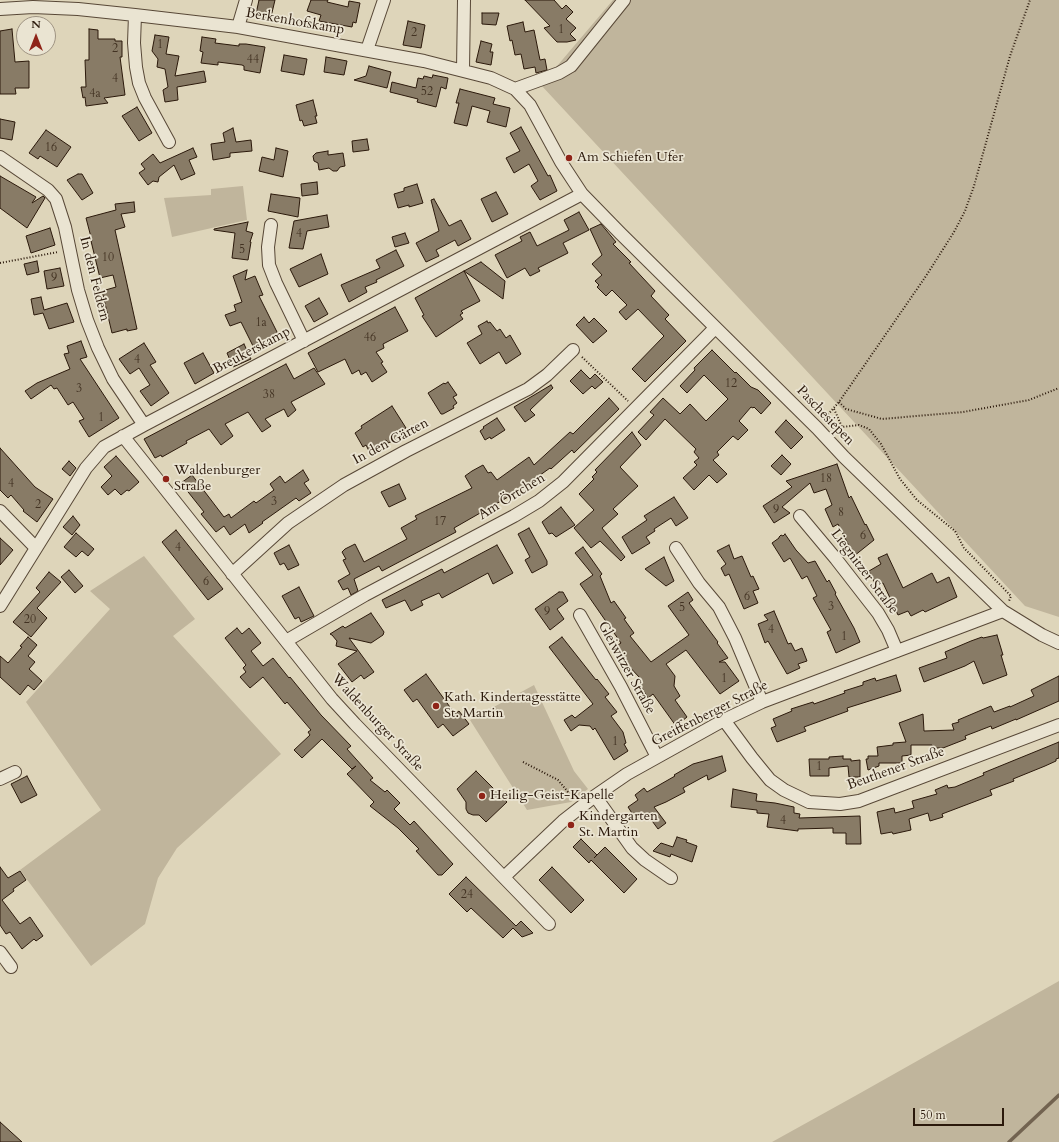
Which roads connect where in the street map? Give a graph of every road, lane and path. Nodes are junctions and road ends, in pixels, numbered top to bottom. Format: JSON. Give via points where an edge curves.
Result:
{"nodes":[{"id":1,"x":246,"y":0,"type":"edge"},
{"id":2,"x":384,"y":0,"type":"edge"},
{"id":3,"x":464,"y":0,"type":"edge"},
{"id":4,"x":624,"y":0,"type":"edge"},
{"id":5,"x":1030,"y":0,"type":"edge"},
{"id":6,"x":0,"y":9,"type":"edge"},
{"id":7,"x":135,"y":14,"type":"junction"},
{"id":8,"x":238,"y":27,"type":"junction"},
{"id":9,"x":367,"y":50,"type":"junction"},
{"id":10,"x":463,"y":70,"type":"junction"},
{"id":11,"x":515,"y":89,"type":"junction"},
{"id":12,"x":169,"y":142,"type":"dead end"},
{"id":13,"x":0,"y":156,"type":"edge"},
{"id":14,"x":582,"y":194,"type":"junction"},
{"id":15,"x":271,"y":225,"type":"dead end"},
{"id":16,"x":70,"y":250,"type":"junction"},
{"id":17,"x":0,"y":264,"type":"edge"},
{"id":18,"x":715,"y":328,"type":"junction"},
{"id":19,"x":304,"y":341,"type":"junction"},
{"id":20,"x":574,"y":350,"type":"joint"},
{"id":21,"x":1059,"y":388,"type":"edge"},
{"id":22,"x":839,"y":402,"type":"junction"},
{"id":23,"x":834,"y":408,"type":"junction"},
{"id":24,"x":637,"y":409,"type":"junction"},
{"id":25,"x":144,"y":424,"type":"junction"},
{"id":26,"x":816,"y":428,"type":"junction"},
{"id":27,"x":123,"y":436,"type":"junction"},
{"id":28,"x":0,"y":511,"type":"edge"},
{"id":29,"x":800,"y":516,"type":"dead end"},
{"id":30,"x":36,"y":548,"type":"junction"},
{"id":31,"x":676,"y":548,"type":"dead end"},
{"id":32,"x":232,"y":574,"type":"junction"},
{"id":33,"x":0,"y":606,"type":"edge"},
{"id":34,"x":1003,"y":611,"type":"junction"},
{"id":35,"x":580,"y":615,"type":"dead end"},
{"id":36,"x":286,"y":641,"type":"junction"},
{"id":37,"x":1059,"y":643,"type":"edge"},
{"id":38,"x":897,"y":651,"type":"junction"},
{"id":39,"x":762,"y":702,"type":"junction"},
{"id":40,"x":724,"y":720,"type":"junction"},
{"id":41,"x":1059,"y":725,"type":"edge"},
{"id":42,"x":657,"y":756,"type":"junction"},
{"id":43,"x":523,"y":762,"type":"dead end"},
{"id":44,"x":15,"y":772,"type":"dead end"},
{"id":45,"x":0,"y":779,"type":"edge"},
{"id":46,"x":595,"y":796,"type":"junction"},
{"id":47,"x":580,"y":807,"type":"junction"},
{"id":48,"x":504,"y":877,"type":"junction"},
{"id":49,"x":672,"y":878,"type":"dead end"},
{"id":50,"x":549,"y":924,"type":"dead end"},
{"id":51,"x":0,"y":952,"type":"edge"},
{"id":52,"x":11,"y":967,"type":"dead end"}],
"edges":[{"from":1,"to":8,"type":"street"},
{"from":2,"to":9,"type":"street"},
{"from":3,"to":10,"type":"street"},
{"from":4,"to":11,"type":"street","via":[[571,66]]},
{"from":5,"to":22,"type":"path","via":[[1010,56],[965,211],[926,276]]},
{"from":6,"to":7,"type":"street","name":"Berkenhofskamp","via":[[33,7]]},
{"from":7,"to":8,"type":"street","name":"Berkenhofskamp"},
{"from":7,"to":12,"type":"street","via":[[134,43],[140,83],[145,98]]},
{"from":8,"to":9,"type":"street","name":"Berkenhofskamp"},
{"from":9,"to":10,"type":"street","name":"Berkenhofskamp"},
{"from":10,"to":11,"type":"street","name":"Berkenhofskamp","via":[[491,78]]},
{"from":11,"to":14,"type":"street","name":"Berkenhofskamp","via":[[530,105]]},
{"from":13,"to":16,"type":"street","name":"In den Feldern","via":[[48,190],[56,199]]},
{"from":14,"to":18,"type":"street","name":"Paschesiepen"},
{"from":14,"to":19,"type":"street","name":"Breukerskamp"},
{"from":15,"to":19,"type":"street","via":[[269,264]]},
{"from":16,"to":17,"type":"path"},
{"from":16,"to":25,"type":"street","name":"In den Feldern","via":[[80,297],[98,348],[113,378]]},
{"from":18,"to":24,"type":"street","name":"Am Örtchen"},
{"from":18,"to":26,"type":"street","name":"Paschesiepen"},
{"from":19,"to":25,"type":"street","name":"Breukerskamp"},
{"from":20,"to":24,"type":"path"},
{"from":20,"to":32,"type":"street","name":"In den Gärten","via":[[528,389],[344,485],[288,523]]},
{"from":21,"to":22,"type":"path","via":[[1030,400],[963,412],[882,419],[846,408]]},
{"from":22,"to":23,"type":"path"},
{"from":23,"to":26,"type":"path"},
{"from":23,"to":34,"type":"path","via":[[842,427],[860,424],[869,429],[881,444],[900,479],[917,500],[955,531],[964,548],[1011,596]]},
{"from":24,"to":36,"type":"street","name":"Am Örtchen","via":[[563,482],[539,501]]},
{"from":25,"to":27,"type":"street","name":"Breukerskamp"},
{"from":26,"to":34,"type":"street","name":"Paschesiepen"},
{"from":27,"to":30,"type":"street","name":"Breukerskamp","via":[[104,448],[86,468]]},
{"from":27,"to":32,"type":"street","name":"Waldenburger Straße"},
{"from":28,"to":30,"type":"street"},
{"from":29,"to":38,"type":"street","name":"Liegnitzer Straße","via":[[878,612]]},
{"from":30,"to":33,"type":"street","name":"Breukerskamp"},
{"from":31,"to":39,"type":"street","via":[[719,607]]},
{"from":32,"to":36,"type":"street","name":"Waldenburger Straße"},
{"from":34,"to":37,"type":"street","name":"Paschesiepen"},
{"from":34,"to":38,"type":"street","name":"Greiffenberger Straße"},
{"from":35,"to":42,"type":"street","name":"Gleiwitzer Straße"},
{"from":36,"to":48,"type":"street","name":"Waldenburger Straße","via":[[355,724]]},
{"from":38,"to":39,"type":"street","name":"Greiffenberger Straße"},
{"from":39,"to":40,"type":"street","name":"Greiffenberger Straße"},
{"from":40,"to":41,"type":"street","name":"Beuthener Straße","via":[[770,780],[797,798],[809,802],[840,804],[859,801]]},
{"from":40,"to":42,"type":"street","name":"Greiffenberger Straße"},
{"from":42,"to":46,"type":"street","name":"Greiffenberger Straße"},
{"from":43,"to":47,"type":"path","via":[[558,780]]},
{"from":44,"to":45,"type":"street"},
{"from":46,"to":47,"type":"street","name":"Greiffenberger Straße"},
{"from":46,"to":49,"type":"street","via":[[632,848]]},
{"from":47,"to":48,"type":"street","name":"Greiffenberger Straße"},
{"from":48,"to":50,"type":"street","name":"Waldenburger Straße"},
{"from":51,"to":52,"type":"street"}]}
